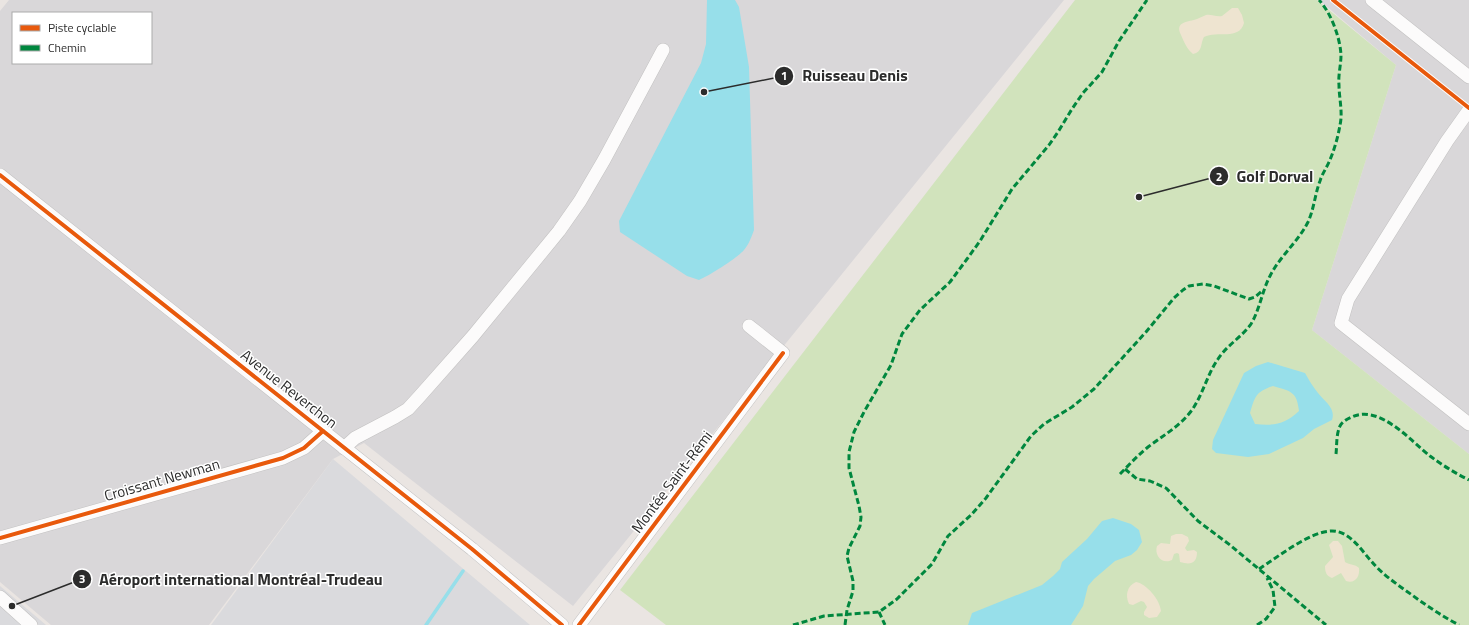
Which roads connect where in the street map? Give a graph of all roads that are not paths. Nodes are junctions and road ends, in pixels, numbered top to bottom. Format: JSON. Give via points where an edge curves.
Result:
{"nodes":[{"id":1,"x":1372,"y":0,"type":"edge"},
{"id":2,"x":663,"y":50,"type":"dead end"},
{"id":3,"x":1469,"y":77,"type":"edge"},
{"id":4,"x":1469,"y":110,"type":"edge"},
{"id":5,"x":0,"y":176,"type":"edge"},
{"id":6,"x":750,"y":326,"type":"dead end"},
{"id":7,"x":1469,"y":424,"type":"edge"},
{"id":8,"x":323,"y":431,"type":"junction"},
{"id":9,"x":344,"y":448,"type":"junction"},
{"id":10,"x":0,"y":538,"type":"edge"},
{"id":11,"x":0,"y":597,"type":"edge"},
{"id":12,"x":31,"y":625,"type":"edge"},
{"id":13,"x":562,"y":625,"type":"edge"},
{"id":14,"x":579,"y":625,"type":"edge"}],
"edges":[{"from":1,"to":3,"type":"street"},
{"from":2,"to":9,"type":"street","via":[[604,160],[559,231],[473,336],[408,409],[355,438]]},
{"from":4,"to":7,"type":"street","via":[[1348,299],[1341,323]]},
{"from":5,"to":8,"type":"street","name":"Avenue Reverchon"},
{"from":6,"to":14,"type":"street","name":"Montée Saint-Rémi","via":[[783,352]]},
{"from":8,"to":9,"type":"street","name":"Avenue Reverchon"},
{"from":8,"to":10,"type":"street","name":"Croissant Newman","via":[[304,448],[283,458]]},
{"from":9,"to":13,"type":"street","name":"Avenue Reverchon","via":[[472,549]]},
{"from":11,"to":12,"type":"street"}]}
